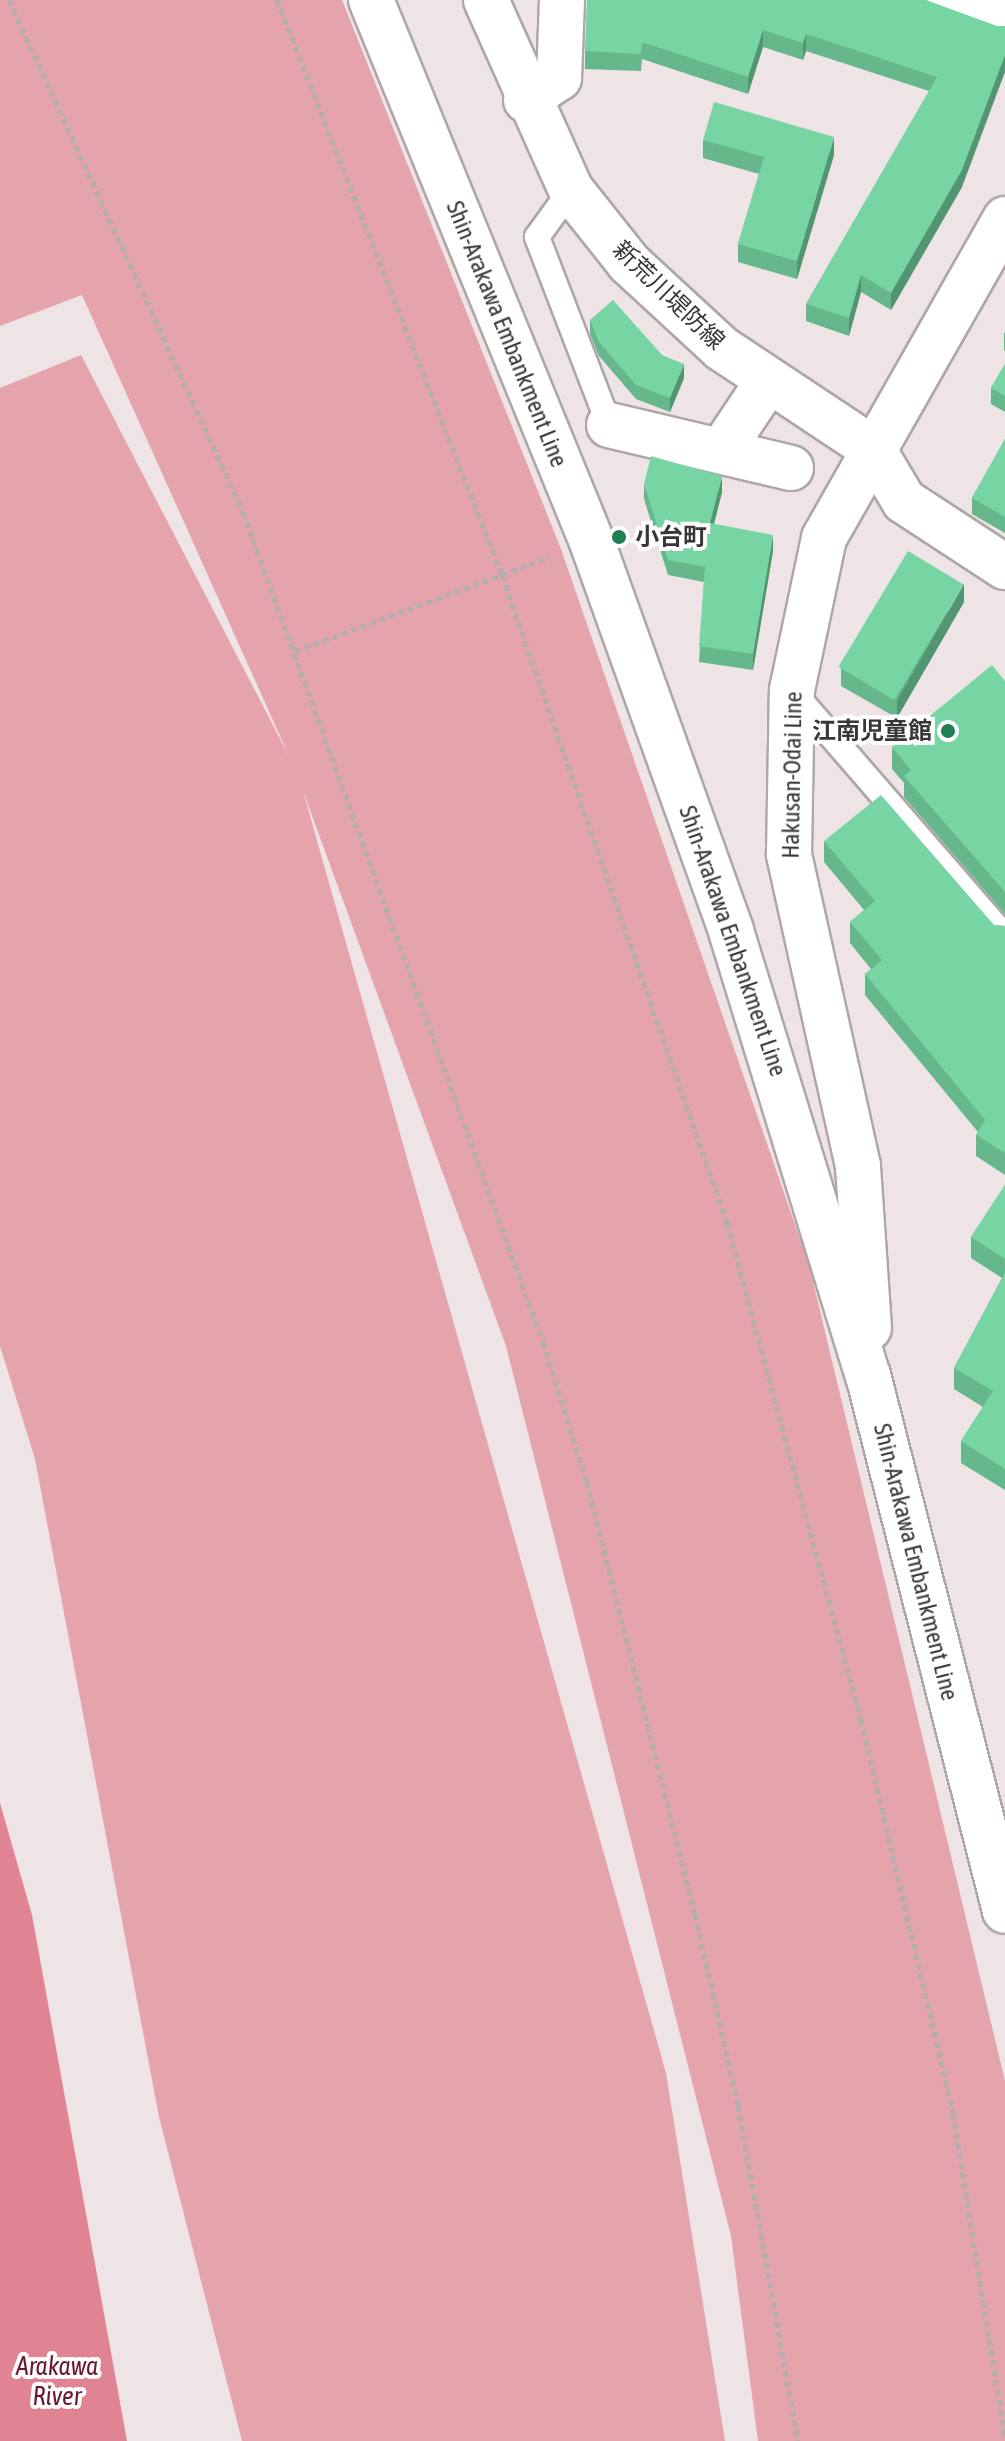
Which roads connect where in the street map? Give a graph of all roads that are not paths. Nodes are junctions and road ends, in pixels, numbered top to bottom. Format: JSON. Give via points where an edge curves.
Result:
{"nodes":[{"id":1,"x":371,"y":0,"type":"edge"},
{"id":2,"x":486,"y":0,"type":"edge"},
{"id":3,"x":562,"y":0,"type":"edge"},
{"id":4,"x":949,"y":0,"type":"edge"},
{"id":5,"x":1005,"y":20,"type":"edge"},
{"id":6,"x":526,"y":100,"type":"junction"},
{"id":7,"x":571,"y":190,"type":"junction"},
{"id":8,"x":1005,"y":219,"type":"edge"},
{"id":9,"x":768,"y":381,"type":"junction"},
{"id":10,"x":609,"y":425,"type":"joint"},
{"id":11,"x":873,"y":449,"type":"junction"},
{"id":12,"x":722,"y":450,"type":"junction"},
{"id":13,"x":791,"y":468,"type":"dead end"},
{"id":14,"x":1005,"y":567,"type":"edge"},
{"id":15,"x":792,"y":690,"type":"junction"},
{"id":16,"x":1005,"y":937,"type":"edge"},
{"id":17,"x":868,"y":1375,"type":"junction"},
{"id":18,"x":1005,"y":1911,"type":"edge"}],
"edges":[{"from":1,"to":17,"type":"main road","name":"Shin-Arakawa Embankment Line","via":[[592,542],[731,931]]},
{"from":2,"to":6,"type":"main road","name":"新荒川堤防線"},
{"from":3,"to":6,"type":"main road","via":[[559,78]]},
{"from":4,"to":5,"type":"main road"},
{"from":6,"to":7,"type":"main road","name":"新荒川堤防線"},
{"from":7,"to":9,"type":"main road","name":"新荒川堤防線","via":[[674,307]]},
{"from":7,"to":10,"type":"lane","via":[[537,237]]},
{"from":8,"to":11,"type":"main road","name":"Hakusan-Odai Line"},
{"from":9,"to":11,"type":"main road","name":"新荒川堤防線"},
{"from":9,"to":12,"type":"main road"},
{"from":10,"to":12,"type":"main road"},
{"from":11,"to":14,"type":"main road","via":[[904,501]]},
{"from":11,"to":15,"type":"main road","name":"Hakusan-Odai Line","via":[[824,538]]},
{"from":12,"to":13,"type":"main road"},
{"from":15,"to":16,"type":"lane"},
{"from":15,"to":17,"type":"main road","name":"Hakusan-Odai Line","via":[[789,854],[858,1166],[870,1265]]},
{"from":17,"to":18,"type":"main road","name":"Shin-Arakawa Embankment Line"}]}
